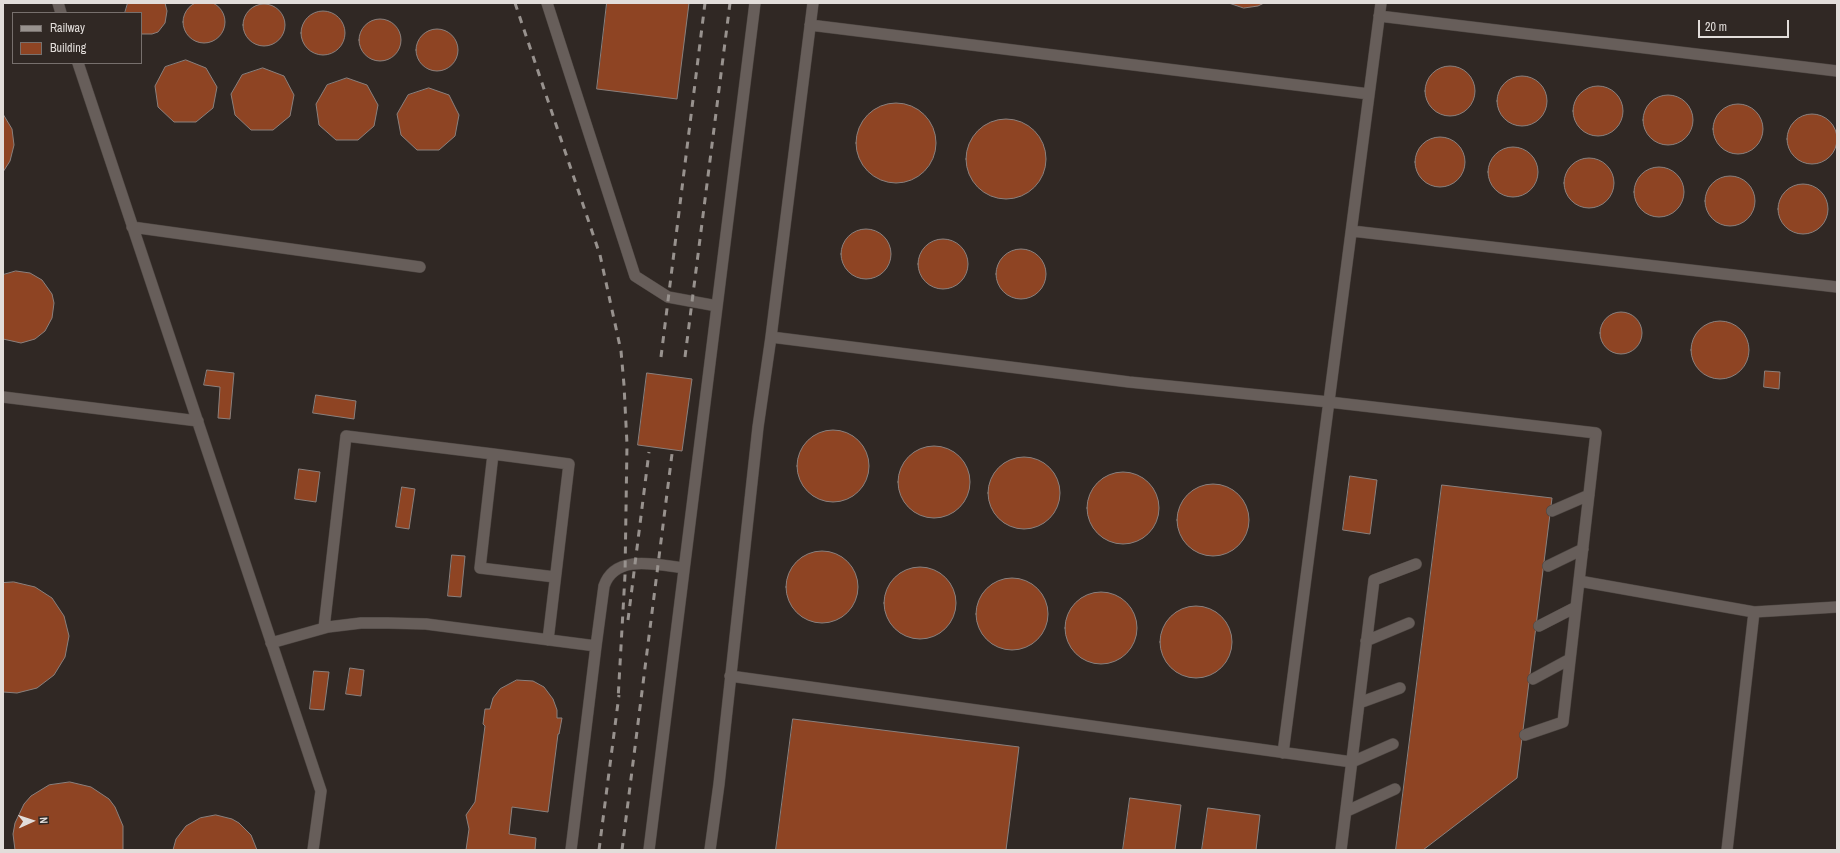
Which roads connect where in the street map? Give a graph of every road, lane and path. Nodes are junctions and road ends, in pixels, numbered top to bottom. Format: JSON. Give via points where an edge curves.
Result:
{"nodes":[{"id":1,"x":547,"y":3,"type":"edge"},
{"id":2,"x":754,"y":3,"type":"edge"},
{"id":3,"x":813,"y":3,"type":"edge"},
{"id":4,"x":1381,"y":3,"type":"edge"},
{"id":5,"x":1379,"y":16,"type":"junction"},
{"id":6,"x":810,"y":25,"type":"junction"},
{"id":7,"x":78,"y":64,"type":"edge"},
{"id":8,"x":1837,"y":71,"type":"edge"},
{"id":9,"x":1369,"y":94,"type":"junction"},
{"id":10,"x":132,"y":227,"type":"junction"},
{"id":11,"x":1352,"y":231,"type":"junction"},
{"id":12,"x":420,"y":267,"type":"dead end"},
{"id":13,"x":1837,"y":287,"type":"edge"},
{"id":14,"x":717,"y":306,"type":"junction"},
{"id":15,"x":771,"y":337,"type":"junction"},
{"id":16,"x":3,"y":397,"type":"edge"},
{"id":17,"x":1329,"y":402,"type":"junction"},
{"id":18,"x":198,"y":421,"type":"junction"},
{"id":19,"x":493,"y":454,"type":"junction"},
{"id":20,"x":1590,"y":495,"type":"junction"},
{"id":21,"x":1552,"y":511,"type":"dead end"},
{"id":22,"x":1583,"y":549,"type":"junction"},
{"id":23,"x":1416,"y":564,"type":"dead end"},
{"id":24,"x":1548,"y":566,"type":"dead end"},
{"id":25,"x":684,"y":568,"type":"junction"},
{"id":26,"x":555,"y":577,"type":"junction"},
{"id":27,"x":1579,"y":581,"type":"junction"},
{"id":28,"x":1576,"y":607,"type":"junction"},
{"id":29,"x":1837,"y":607,"type":"edge"},
{"id":30,"x":1754,"y":612,"type":"junction"},
{"id":31,"x":1409,"y":623,"type":"dead end"},
{"id":32,"x":1540,"y":626,"type":"dead end"},
{"id":33,"x":324,"y":628,"type":"junction"},
{"id":34,"x":548,"y":640,"type":"junction"},
{"id":35,"x":1366,"y":641,"type":"junction"},
{"id":36,"x":271,"y":643,"type":"junction"},
{"id":37,"x":596,"y":646,"type":"junction"},
{"id":38,"x":1570,"y":659,"type":"junction"},
{"id":39,"x":730,"y":676,"type":"junction"},
{"id":40,"x":1533,"y":679,"type":"dead end"},
{"id":41,"x":1400,"y":688,"type":"dead end"},
{"id":42,"x":1359,"y":703,"type":"junction"},
{"id":43,"x":1525,"y":735,"type":"dead end"},
{"id":44,"x":1393,"y":744,"type":"dead end"},
{"id":45,"x":1283,"y":753,"type":"junction"},
{"id":46,"x":1352,"y":762,"type":"junction"},
{"id":47,"x":1395,"y":789,"type":"dead end"},
{"id":48,"x":1347,"y":811,"type":"junction"},
{"id":49,"x":313,"y":850,"type":"edge"},
{"id":50,"x":571,"y":850,"type":"edge"},
{"id":51,"x":649,"y":850,"type":"edge"},
{"id":52,"x":710,"y":850,"type":"edge"},
{"id":53,"x":1341,"y":850,"type":"edge"},
{"id":54,"x":1727,"y":850,"type":"edge"}],
"edges":[{"from":1,"to":14,"type":"lane","via":[[635,276],[668,297]]},
{"from":2,"to":14,"type":"lane"},
{"from":3,"to":6,"type":"lane"},
{"from":4,"to":5,"type":"lane"},
{"from":5,"to":8,"type":"lane"},
{"from":5,"to":9,"type":"lane"},
{"from":6,"to":9,"type":"lane"},
{"from":6,"to":15,"type":"lane"},
{"from":7,"to":10,"type":"lane"},
{"from":9,"to":11,"type":"lane"},
{"from":10,"to":12,"type":"lane"},
{"from":10,"to":18,"type":"lane"},
{"from":11,"to":13,"type":"lane"},
{"from":11,"to":17,"type":"lane"},
{"from":14,"to":25,"type":"lane"},
{"from":15,"to":17,"type":"lane","via":[[1121,381]]},
{"from":15,"to":39,"type":"lane","via":[[758,427]]},
{"from":16,"to":18,"type":"lane"},
{"from":17,"to":20,"type":"lane","via":[[1596,433]]},
{"from":17,"to":45,"type":"lane"},
{"from":18,"to":36,"type":"lane"},
{"from":19,"to":26,"type":"lane","via":[[480,568]]},
{"from":19,"to":26,"type":"lane","via":[[569,464]]},
{"from":19,"to":33,"type":"lane","via":[[346,436]]},
{"from":20,"to":21,"type":"lane"},
{"from":20,"to":22,"type":"lane"},
{"from":22,"to":24,"type":"lane"},
{"from":22,"to":27,"type":"lane"},
{"from":23,"to":35,"type":"lane","via":[[1374,580]]},
{"from":25,"to":37,"type":"lane","via":[[635,564],[615,569],[606,579],[604,586]]},
{"from":25,"to":51,"type":"lane"},
{"from":26,"to":34,"type":"lane"},
{"from":27,"to":28,"type":"lane"},
{"from":27,"to":30,"type":"lane"},
{"from":28,"to":32,"type":"lane"},
{"from":28,"to":38,"type":"lane"},
{"from":29,"to":30,"type":"lane"},
{"from":30,"to":54,"type":"lane"},
{"from":31,"to":35,"type":"lane"},
{"from":33,"to":34,"type":"lane","via":[[360,623],[426,624]]},
{"from":33,"to":36,"type":"lane"},
{"from":34,"to":37,"type":"lane"},
{"from":35,"to":42,"type":"lane"},
{"from":36,"to":49,"type":"lane","via":[[320,791]]},
{"from":37,"to":50,"type":"lane"},
{"from":38,"to":40,"type":"lane"},
{"from":38,"to":43,"type":"lane","via":[[1563,722]]},
{"from":39,"to":45,"type":"lane"},
{"from":39,"to":52,"type":"lane"},
{"from":41,"to":42,"type":"lane"},
{"from":42,"to":46,"type":"lane"},
{"from":44,"to":46,"type":"lane"},
{"from":45,"to":46,"type":"lane"},
{"from":46,"to":48,"type":"lane"},
{"from":47,"to":48,"type":"lane"},
{"from":48,"to":53,"type":"lane"}]}
